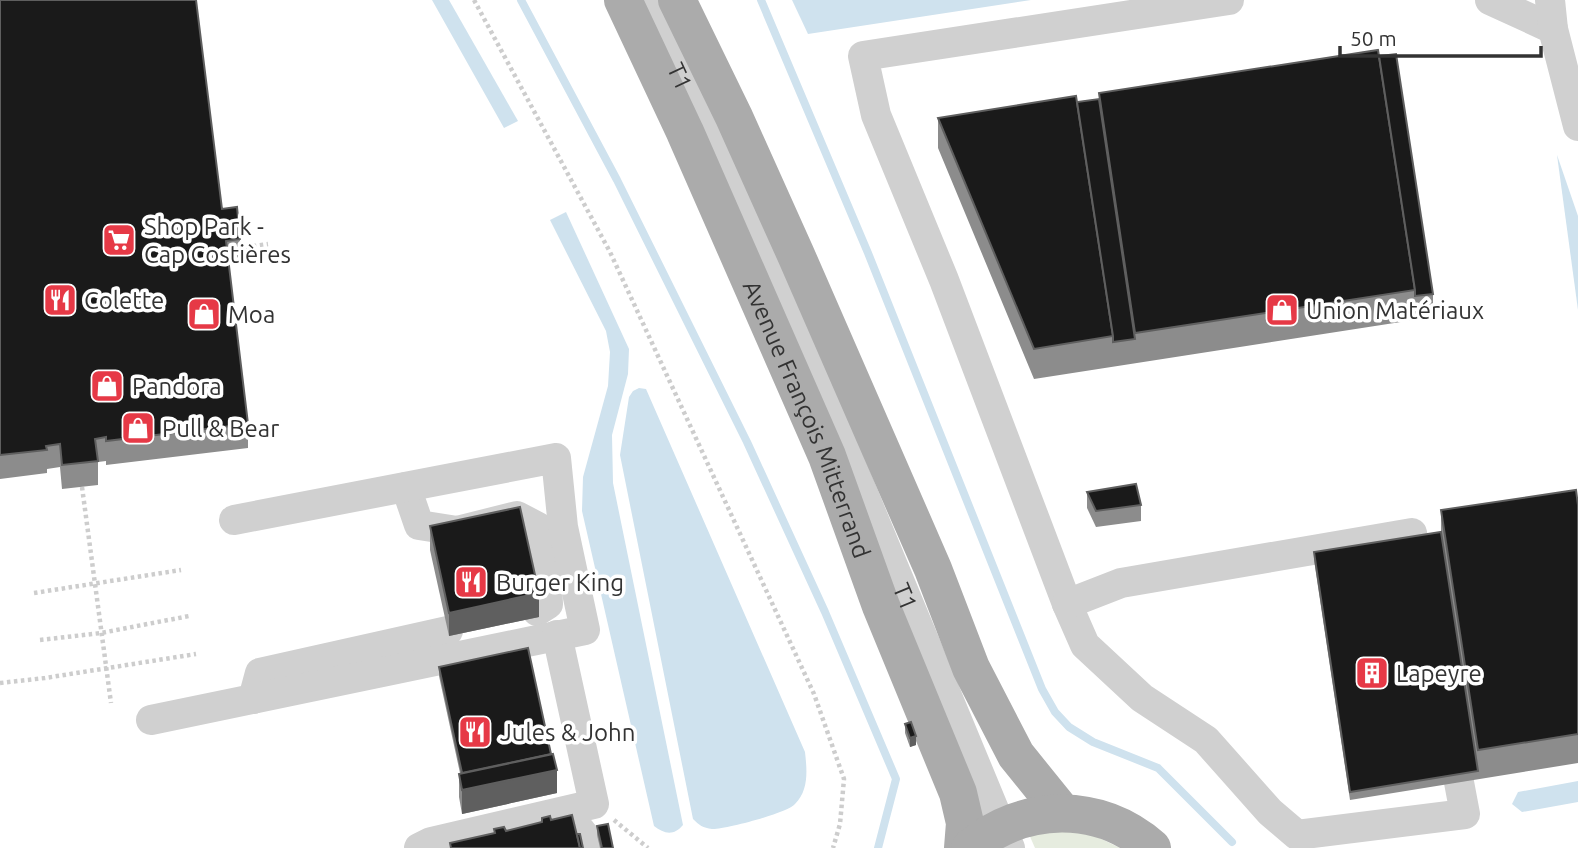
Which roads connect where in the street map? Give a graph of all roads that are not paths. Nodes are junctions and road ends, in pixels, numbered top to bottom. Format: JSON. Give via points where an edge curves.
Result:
{"nodes":[{"id":1,"x":623,"y":0,"type":"edge"},
{"id":2,"x":645,"y":0,"type":"edge"},
{"id":3,"x":663,"y":0,"type":"edge"},
{"id":4,"x":677,"y":0,"type":"edge"},
{"id":5,"x":1229,"y":0,"type":"edge"},
{"id":6,"x":1490,"y":0,"type":"edge"},
{"id":7,"x":1551,"y":14,"type":"edge"},
{"id":8,"x":1578,"y":125,"type":"edge"},
{"id":9,"x":406,"y":486,"type":"junction"},
{"id":10,"x":234,"y":520,"type":"dead end"},
{"id":11,"x":1425,"y":600,"type":"edge"},
{"id":12,"x":1067,"y":604,"type":"junction"},
{"id":13,"x":537,"y":611,"type":"edge"},
{"id":14,"x":448,"y":631,"type":"edge"},
{"id":15,"x":557,"y":635,"type":"junction"},
{"id":16,"x":253,"y":699,"type":"junction"},
{"id":17,"x":150,"y":720,"type":"dead end"},
{"id":18,"x":1447,"y":720,"type":"edge"},
{"id":19,"x":1062,"y":812,"type":"junction"},
{"id":20,"x":1013,"y":836,"type":"edge"},
{"id":21,"x":425,"y":845,"type":"edge"},
{"id":22,"x":485,"y":848,"type":"edge"},
{"id":23,"x":589,"y":848,"type":"edge"},
{"id":24,"x":963,"y":848,"type":"edge"},
{"id":25,"x":970,"y":848,"type":"edge"},
{"id":26,"x":1152,"y":848,"type":"edge"}],
"edges":[{"from":1,"to":24,"type":"main road","name":"Avenue François Mitterrand","via":[[827,456],[881,606],[958,793],[965,823]]},
{"from":2,"to":20,"type":"street","name":"T1","number":"T1","via":[[775,281]]},
{"from":3,"to":20,"type":"street","name":"T1","number":"T1","via":[[790,275]]},
{"from":4,"to":19,"type":"main road","via":[[802,267],[971,668],[1016,755]]},
{"from":5,"to":12,"type":"street","via":[[863,56],[876,114]]},
{"from":6,"to":7,"type":"street"},
{"from":7,"to":8,"type":"street"},
{"from":9,"to":10,"type":"street"},
{"from":9,"to":13,"type":"street","via":[[419,525],[457,531],[517,516],[538,527],[548,604]]},
{"from":9,"to":15,"type":"street","via":[[556,458],[564,527],[585,630]]},
{"from":11,"to":12,"type":"street","via":[[1412,533],[1121,583]]},
{"from":12,"to":18,"type":"street","via":[[1085,645],[1142,698],[1206,740],[1270,812],[1297,835],[1465,814]]},
{"from":14,"to":16,"type":"street","via":[[260,673]]},
{"from":15,"to":16,"type":"street"},
{"from":15,"to":21,"type":"street","via":[[594,804]]},
{"from":16,"to":17,"type":"street"},
{"from":19,"to":20,"type":"main road","via":[[1038,814]]},
{"from":19,"to":26,"type":"main road","via":[[1117,824]]},
{"from":20,"to":25,"type":"main road"},
{"from":22,"to":23,"type":"street","via":[[580,830]]}]}
